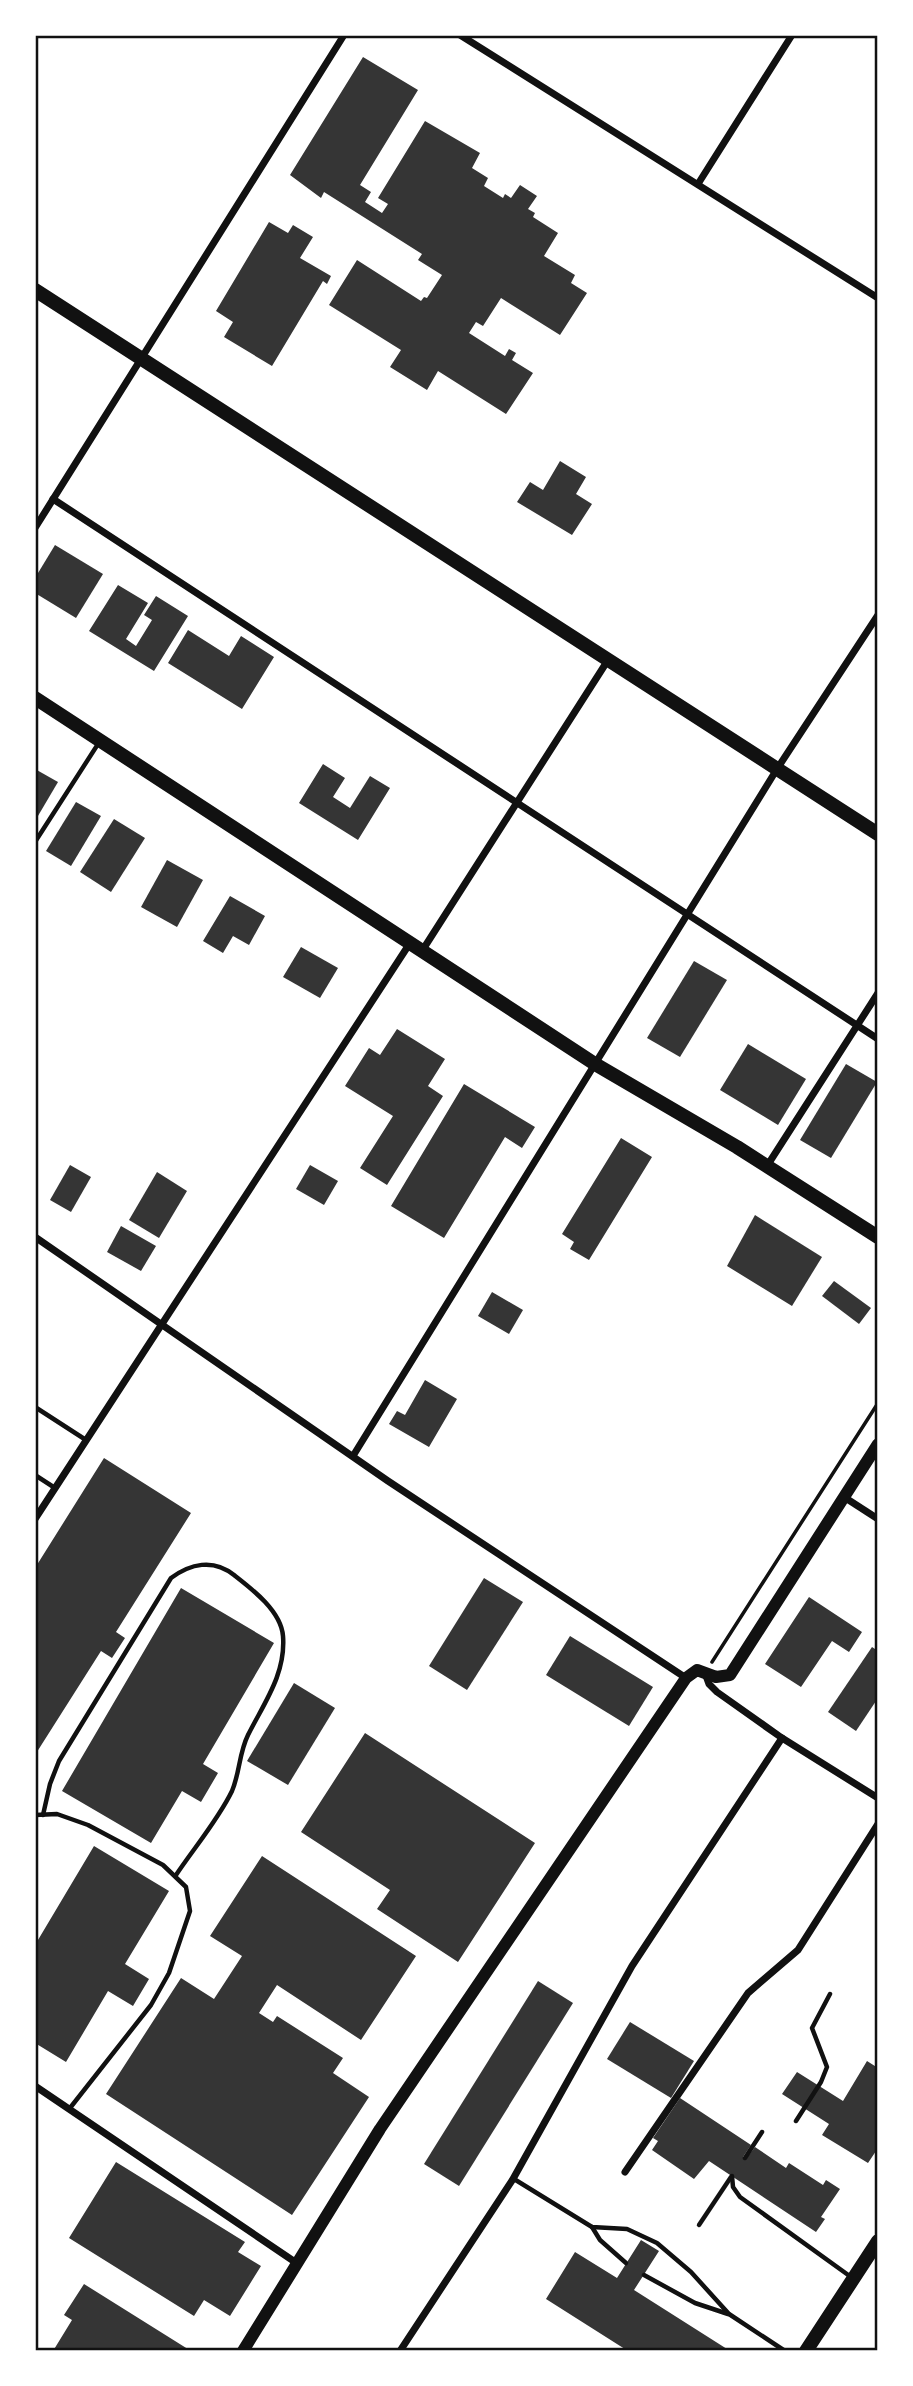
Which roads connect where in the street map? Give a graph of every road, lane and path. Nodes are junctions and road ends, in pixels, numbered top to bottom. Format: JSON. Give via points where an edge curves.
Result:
{"nodes":[{"id":1,"x":344,"y":35,"type":"edge"},
{"id":2,"x":460,"y":35,"type":"edge"},
{"id":3,"x":792,"y":35,"type":"edge"},
{"id":4,"x":698,"y":184,"type":"junction"},
{"id":5,"x":35,"y":290,"type":"edge"},
{"id":6,"x":878,"y":298,"type":"edge"},
{"id":7,"x":143,"y":359,"type":"junction"},
{"id":8,"x":53,"y":499,"type":"junction"},
{"id":9,"x":35,"y":528,"type":"edge"},
{"id":10,"x":878,"y":615,"type":"edge"},
{"id":11,"x":608,"y":660,"type":"junction"},
{"id":12,"x":35,"y":698,"type":"edge"},
{"id":13,"x":100,"y":740,"type":"junction"},
{"id":14,"x":777,"y":769,"type":"junction"},
{"id":15,"x":517,"y":803,"type":"junction"},
{"id":16,"x":878,"y":834,"type":"edge"},
{"id":17,"x":35,"y":842,"type":"edge"},
{"id":18,"x":687,"y":914,"type":"junction"},
{"id":19,"x":416,"y":947,"type":"junction"},
{"id":20,"x":878,"y":993,"type":"edge"},
{"id":21,"x":857,"y":1025,"type":"junction"},
{"id":22,"x":878,"y":1039,"type":"edge"},
{"id":23,"x":595,"y":1064,"type":"junction"},
{"id":24,"x":767,"y":1166,"type":"junction"},
{"id":25,"x":35,"y":1237,"type":"edge"},
{"id":26,"x":878,"y":1237,"type":"edge"},
{"id":27,"x":162,"y":1325,"type":"junction"},
{"id":28,"x":878,"y":1403,"type":"edge"},
{"id":29,"x":35,"y":1407,"type":"edge"},
{"id":30,"x":86,"y":1440,"type":"junction"},
{"id":31,"x":878,"y":1444,"type":"edge"},
{"id":32,"x":353,"y":1456,"type":"junction"},
{"id":33,"x":35,"y":1475,"type":"edge"},
{"id":34,"x":55,"y":1488,"type":"junction"},
{"id":35,"x":844,"y":1497,"type":"junction"},
{"id":36,"x":35,"y":1519,"type":"edge"},
{"id":37,"x":878,"y":1519,"type":"edge"},
{"id":38,"x":705,"y":1672,"type":"junction"},
{"id":39,"x":686,"y":1678,"type":"junction"},
{"id":40,"x":782,"y":1738,"type":"junction"},
{"id":41,"x":878,"y":1798,"type":"edge"},
{"id":42,"x":35,"y":1815,"type":"edge"},
{"id":43,"x":43,"y":1815,"type":"junction"},
{"id":44,"x":878,"y":1824,"type":"edge"},
{"id":45,"x":176,"y":1875,"type":"junction"},
{"id":46,"x":830,"y":1994,"type":"dead end"},
{"id":47,"x":35,"y":2086,"type":"edge"},
{"id":48,"x":71,"y":2108,"type":"junction"},
{"id":49,"x":796,"y":2122,"type":"dead end"},
{"id":50,"x":762,"y":2132,"type":"dead end"},
{"id":51,"x":745,"y":2158,"type":"dead end"},
{"id":52,"x":625,"y":2172,"type":"dead end"},
{"id":53,"x":513,"y":2179,"type":"junction"},
{"id":54,"x":699,"y":2225,"type":"dead end"},
{"id":55,"x":592,"y":2227,"type":"junction"},
{"id":56,"x":878,"y":2241,"type":"edge"},
{"id":57,"x":626,"y":2263,"type":"dead end"},
{"id":58,"x":299,"y":2265,"type":"junction"},
{"id":59,"x":644,"y":2275,"type":"dead end"},
{"id":60,"x":854,"y":2278,"type":"junction"},
{"id":61,"x":729,"y":2314,"type":"junction"},
{"id":62,"x":243,"y":2351,"type":"edge"},
{"id":63,"x":400,"y":2351,"type":"edge"},
{"id":64,"x":785,"y":2351,"type":"edge"},
{"id":65,"x":806,"y":2351,"type":"edge"}],
"edges":[{"from":1,"to":7,"type":"street"},
{"from":2,"to":4,"type":"street"},
{"from":3,"to":4,"type":"street"},
{"from":4,"to":6,"type":"street"},
{"from":5,"to":7,"type":"main road"},
{"from":7,"to":8,"type":"street"},
{"from":7,"to":11,"type":"main road"},
{"from":8,"to":9,"type":"street"},
{"from":8,"to":15,"type":"street"},
{"from":10,"to":14,"type":"street"},
{"from":11,"to":14,"type":"main road"},
{"from":11,"to":15,"type":"street"},
{"from":12,"to":13,"type":"main road"},
{"from":13,"to":17,"type":"lane"},
{"from":13,"to":19,"type":"main road"},
{"from":14,"to":16,"type":"main road"},
{"from":14,"to":18,"type":"street"},
{"from":15,"to":18,"type":"street"},
{"from":15,"to":19,"type":"street"},
{"from":18,"to":21,"type":"street"},
{"from":18,"to":23,"type":"street"},
{"from":19,"to":23,"type":"main road"},
{"from":19,"to":27,"type":"street"},
{"from":20,"to":21,"type":"street"},
{"from":21,"to":22,"type":"street"},
{"from":21,"to":24,"type":"street"},
{"from":23,"to":24,"type":"main road"},
{"from":23,"to":32,"type":"street"},
{"from":24,"to":26,"type":"main road"},
{"from":25,"to":27,"type":"street"},
{"from":27,"to":30,"type":"street"},
{"from":27,"to":32,"type":"street"},
{"from":28,"to":38,"type":"path"},
{"from":29,"to":30,"type":"lane"},
{"from":30,"to":34,"type":"street"},
{"from":31,"to":35,"type":"street"},
{"from":32,"to":39,"type":"street"},
{"from":33,"to":34,"type":"lane"},
{"from":34,"to":36,"type":"street"},
{"from":35,"to":37,"type":"street"},
{"from":35,"to":38,"type":"street","via":[[730,1675],[716,1677]]},
{"from":38,"to":39,"type":"street","via":[[693,1672]]},
{"from":38,"to":40,"type":"street","via":[[712,1688]]},
{"from":39,"to":58,"type":"street","via":[[380,2129]]},
{"from":40,"to":41,"type":"street"},
{"from":40,"to":53,"type":"street","via":[[632,1966]]},
{"from":42,"to":43,"type":"lane"},
{"from":43,"to":45,"type":"lane","via":[[57,1814],[88,1825]]},
{"from":43,"to":45,"type":"lane","via":[[59,1761],[171,1578],[187,1566],[212,1565],[229,1571],[258,1594],[277,1620],[283,1634],[281,1668],[248,1735],[230,1794]]},
{"from":44,"to":52,"type":"street","via":[[798,1950],[748,1993]]},
{"from":45,"to":48,"type":"lane","via":[[186,1887],[190,1911],[169,1973],[151,2005]]},
{"from":46,"to":49,"type":"lane","via":[[812,2028],[824,2054],[825,2075]]},
{"from":47,"to":48,"type":"street"},
{"from":48,"to":58,"type":"street"},
{"from":50,"to":51,"type":"lane"},
{"from":53,"to":55,"type":"lane"},
{"from":53,"to":63,"type":"street"},
{"from":54,"to":60,"type":"lane","via":[[732,2176],[740,2197]]},
{"from":55,"to":57,"type":"lane"},
{"from":55,"to":61,"type":"lane","via":[[626,2229],[657,2243]]},
{"from":56,"to":60,"type":"main road"},
{"from":58,"to":62,"type":"street"},
{"from":59,"to":61,"type":"lane","via":[[695,2303]]},
{"from":60,"to":65,"type":"main road"},
{"from":61,"to":64,"type":"lane"}]}
